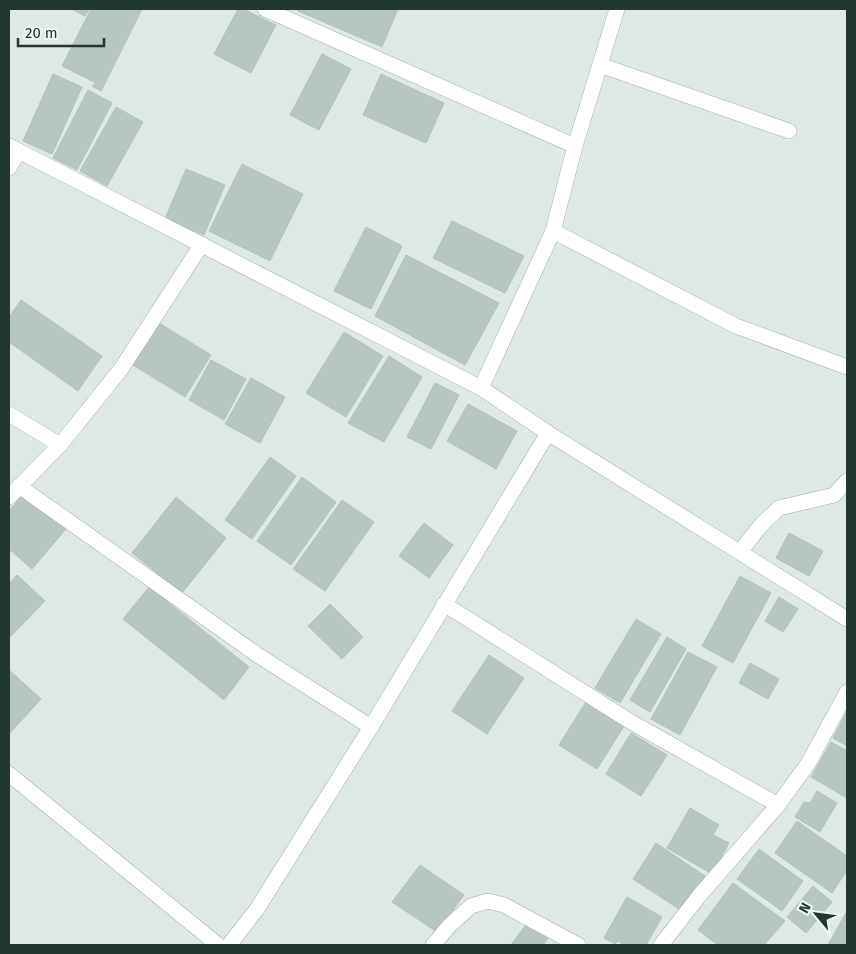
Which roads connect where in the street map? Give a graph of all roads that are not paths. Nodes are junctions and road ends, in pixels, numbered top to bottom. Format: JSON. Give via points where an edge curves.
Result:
{"nodes":[{"id":1,"x":265,"y":9,"type":"edge"},
{"id":2,"x":617,"y":9,"type":"edge"},
{"id":3,"x":600,"y":65,"type":"junction"},
{"id":4,"x":788,"y":131,"type":"dead end"},
{"id":5,"x":575,"y":146,"type":"junction"},
{"id":6,"x":14,"y":148,"type":"edge"},
{"id":7,"x":9,"y":168,"type":"edge"},
{"id":8,"x":553,"y":232,"type":"junction"},
{"id":9,"x":202,"y":244,"type":"junction"},
{"id":10,"x":847,"y":367,"type":"edge"},
{"id":11,"x":481,"y":388,"type":"junction"},
{"id":12,"x":9,"y":414,"type":"edge"},
{"id":13,"x":548,"y":433,"type":"junction"},
{"id":14,"x":60,"y":445,"type":"junction"},
{"id":15,"x":847,"y":481,"type":"edge"},
{"id":16,"x":14,"y":492,"type":"edge"},
{"id":17,"x":740,"y":552,"type":"junction"},
{"id":18,"x":444,"y":604,"type":"junction"},
{"id":19,"x":847,"y":619,"type":"edge"},
{"id":20,"x":847,"y":692,"type":"edge"},
{"id":21,"x":371,"y":727,"type":"junction"},
{"id":22,"x":9,"y":774,"type":"edge"},
{"id":23,"x":778,"y":805,"type":"junction"},
{"id":24,"x":218,"y":945,"type":"edge"},
{"id":25,"x":229,"y":945,"type":"edge"},
{"id":26,"x":433,"y":945,"type":"edge"},
{"id":27,"x":578,"y":945,"type":"edge"},
{"id":28,"x":661,"y":945,"type":"edge"}],
"edges":[{"from":1,"to":5,"type":"street"},
{"from":2,"to":3,"type":"street"},
{"from":3,"to":4,"type":"street"},
{"from":3,"to":5,"type":"street"},
{"from":5,"to":8,"type":"street"},
{"from":6,"to":7,"type":"street"},
{"from":6,"to":9,"type":"street"},
{"from":8,"to":10,"type":"street","via":[[736,326]]},
{"from":8,"to":11,"type":"street"},
{"from":9,"to":11,"type":"street"},
{"from":9,"to":14,"type":"street","via":[[121,369]]},
{"from":11,"to":13,"type":"street"},
{"from":12,"to":14,"type":"street"},
{"from":13,"to":17,"type":"street"},
{"from":13,"to":18,"type":"street"},
{"from":14,"to":16,"type":"street"},
{"from":15,"to":17,"type":"street","via":[[834,495],[779,508]]},
{"from":16,"to":21,"type":"street"},
{"from":17,"to":19,"type":"street"},
{"from":18,"to":21,"type":"street"},
{"from":18,"to":23,"type":"street","via":[[631,722]]},
{"from":20,"to":23,"type":"street","via":[[809,762]]},
{"from":21,"to":25,"type":"street","via":[[257,909]]},
{"from":22,"to":24,"type":"street"},
{"from":23,"to":28,"type":"street"},
{"from":26,"to":27,"type":"street","via":[[471,906],[488,901],[504,905]]}]}
